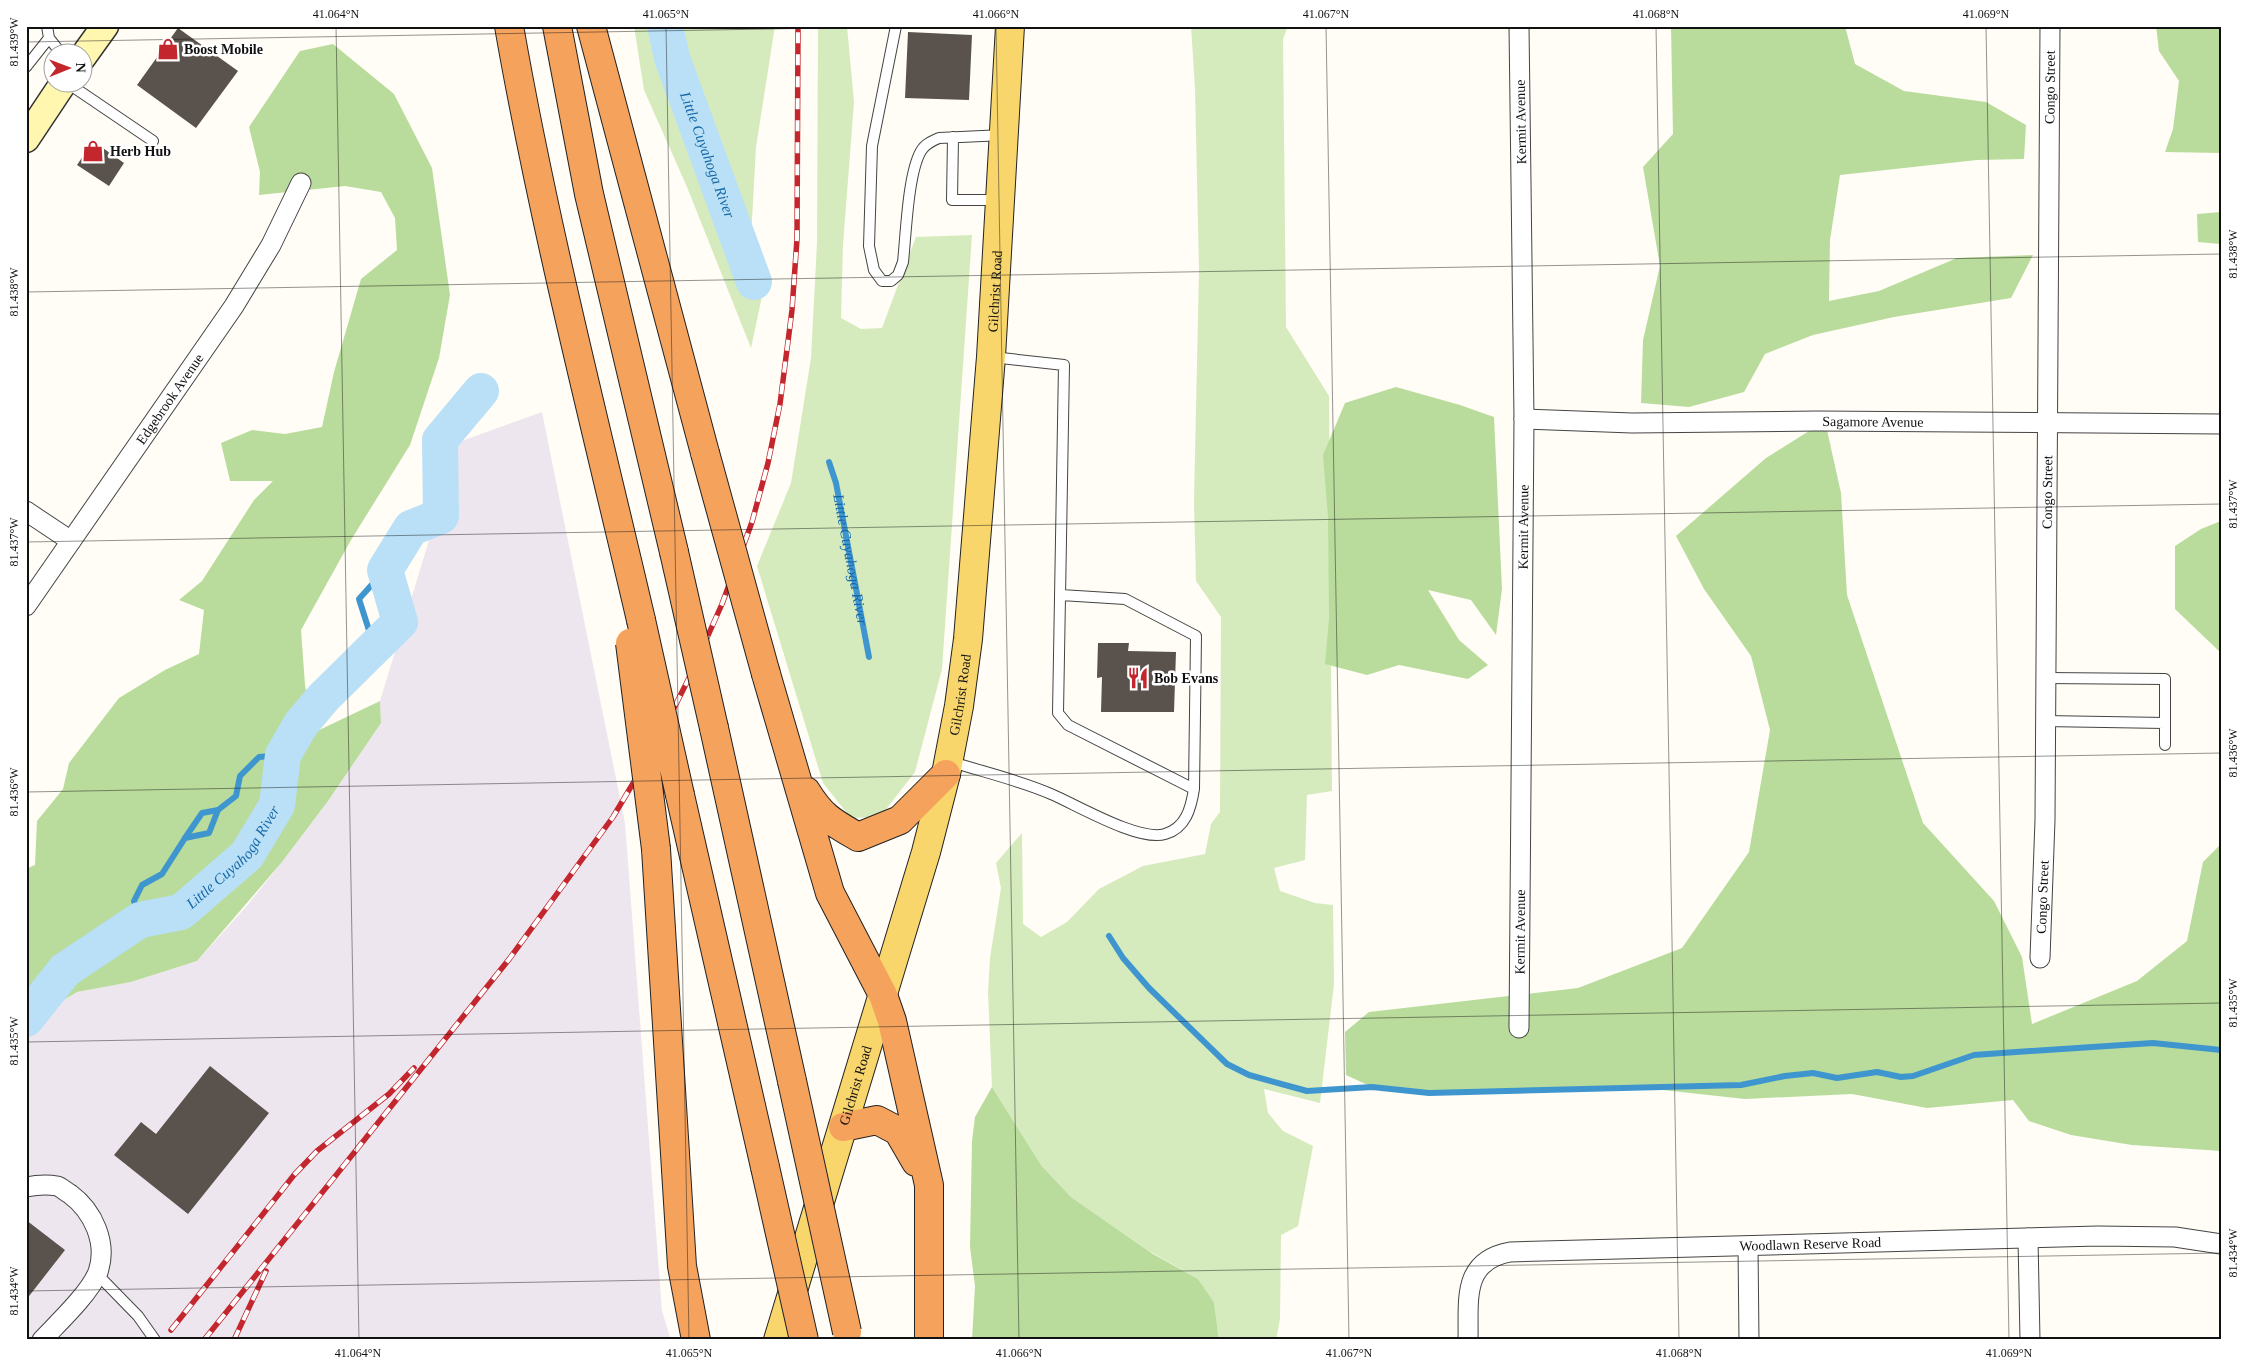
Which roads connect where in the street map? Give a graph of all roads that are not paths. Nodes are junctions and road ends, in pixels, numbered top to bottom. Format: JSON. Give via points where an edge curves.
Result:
{"nodes":[{"id":1,"x":46,"y":26,"type":"edge"},
{"id":2,"x":105,"y":26,"type":"edge"},
{"id":3,"x":510,"y":26,"type":"edge"},
{"id":4,"x":557,"y":26,"type":"edge"},
{"id":5,"x":591,"y":26,"type":"edge"},
{"id":6,"x":896,"y":26,"type":"edge"},
{"id":7,"x":1010,"y":26,"type":"edge"},
{"id":8,"x":1520,"y":26,"type":"edge"},
{"id":9,"x":2050,"y":26,"type":"edge"},
{"id":10,"x":49,"y":38,"type":"junction"},
{"id":11,"x":52,"y":42,"type":"edge"},
{"id":12,"x":92,"y":44,"type":"edge"},
{"id":13,"x":27,"y":66,"type":"edge"},
{"id":14,"x":58,"y":92,"type":"edge"},
{"id":15,"x":80,"y":92,"type":"edge"},
{"id":16,"x":28,"y":133,"type":"edge"},
{"id":17,"x":1005,"y":135,"type":"junction"},
{"id":18,"x":953,"y":137,"type":"junction"},
{"id":19,"x":153,"y":141,"type":"dead end"},
{"id":20,"x":301,"y":183,"type":"dead end"},
{"id":21,"x":1001,"y":200,"type":"junction"},
{"id":22,"x":991,"y":357,"type":"junction"},
{"id":23,"x":1524,"y":419,"type":"junction"},
{"id":24,"x":2047,"y":422,"type":"junction"},
{"id":25,"x":2221,"y":424,"type":"edge"},
{"id":26,"x":26,"y":511,"type":"edge"},
{"id":27,"x":71,"y":541,"type":"junction"},
{"id":28,"x":1061,"y":595,"type":"junction"},
{"id":29,"x":26,"y":606,"type":"edge"},
{"id":30,"x":635,"y":632,"type":"junction"},
{"id":31,"x":2045,"y":678,"type":"junction"},
{"id":32,"x":2044,"y":721,"type":"junction"},
{"id":33,"x":2165,"y":723,"type":"junction"},
{"id":34,"x":2165,"y":745,"type":"dead end"},
{"id":35,"x":947,"y":768,"type":"junction"},
{"id":36,"x":794,"y":772,"type":"junction"},
{"id":37,"x":1194,"y":789,"type":"junction"},
{"id":38,"x":2040,"y":958,"type":"dead end"},
{"id":39,"x":883,"y":995,"type":"junction"},
{"id":40,"x":1519,"y":1028,"type":"dead end"},
{"id":41,"x":843,"y":1127,"type":"junction"},
{"id":42,"x":929,"y":1185,"type":"junction"},
{"id":43,"x":26,"y":1187,"type":"edge"},
{"id":44,"x":2028,"y":1238,"type":"junction"},
{"id":45,"x":2221,"y":1244,"type":"edge"},
{"id":46,"x":1748,"y":1246,"type":"junction"},
{"id":47,"x":97,"y":1274,"type":"junction"},
{"id":48,"x":848,"y":1336,"type":"edge"},
{"id":49,"x":42,"y":1340,"type":"edge"},
{"id":50,"x":155,"y":1340,"type":"edge"},
{"id":51,"x":696,"y":1340,"type":"edge"},
{"id":52,"x":778,"y":1340,"type":"edge"},
{"id":53,"x":804,"y":1340,"type":"edge"},
{"id":54,"x":929,"y":1340,"type":"edge"},
{"id":55,"x":1468,"y":1340,"type":"edge"},
{"id":56,"x":1749,"y":1340,"type":"edge"},
{"id":57,"x":2030,"y":1340,"type":"edge"}],
"edges":[{"from":1,"to":10,"type":"lane"},
{"from":2,"to":12,"type":"street"},
{"from":3,"to":30,"type":"highway","via":[[525,119],[550,238],[617,517]]},
{"from":4,"to":48,"type":"highway","bridge":true,"via":[[589,194],[714,728]]},
{"from":5,"to":36,"type":"highway","bridge":true},
{"from":6,"to":18,"type":"lane","via":[[872,146],[869,246],[874,270],[882,281],[891,281],[898,275],[903,262],[914,170],[921,150],[939,138]]},
{"from":7,"to":17,"type":"main road","name":"Gilchrist Road"},
{"from":8,"to":23,"type":"street","name":"Kermit Avenue"},
{"from":9,"to":24,"type":"street","name":"Congo Street"},
{"from":10,"to":11,"type":"lane"},
{"from":10,"to":13,"type":"lane"},
{"from":14,"to":16,"type":"street"},
{"from":15,"to":19,"type":"lane"},
{"from":17,"to":18,"type":"lane"},
{"from":17,"to":21,"type":"main road","name":"Gilchrist Road"},
{"from":18,"to":21,"type":"lane","via":[[952,200]]},
{"from":20,"to":27,"type":"street","name":"Edgebrook Avenue","via":[[271,244],[234,306]]},
{"from":21,"to":22,"type":"main road","name":"Gilchrist Road"},
{"from":22,"to":28,"type":"lane","via":[[1064,365]]},
{"from":22,"to":35,"type":"main road","name":"Gilchrist Road","via":[[968,639]]},
{"from":23,"to":24,"type":"street","name":"Sagamore Avenue","via":[[1632,423]]},
{"from":23,"to":40,"type":"street","name":"Kermit Avenue"},
{"from":24,"to":25,"type":"street","name":"Sagamore Avenue"},
{"from":24,"to":31,"type":"street","name":"Congo Street"},
{"from":26,"to":27,"type":"street"},
{"from":27,"to":29,"type":"street","name":"Edgebrook Avenue"},
{"from":28,"to":37,"type":"lane","via":[[1058,713],[1062,720]]},
{"from":28,"to":37,"type":"lane","via":[[1125,599],[1196,636]]},
{"from":30,"to":51,"type":"highway","bridge":true,"via":[[656,849],[682,1266]]},
{"from":30,"to":53,"type":"highway","bridge":true,"via":[[680,795]]},
{"from":31,"to":32,"type":"street","name":"Congo Street"},
{"from":31,"to":33,"type":"lane","via":[[2165,679]]},
{"from":32,"to":33,"type":"lane"},
{"from":32,"to":38,"type":"street","name":"Congo Street"},
{"from":33,"to":34,"type":"lane"},
{"from":35,"to":36,"type":"highway","via":[[900,820],[858,837],[828,820]]},
{"from":35,"to":37,"type":"lane","via":[[1052,794],[1134,831],[1151,835],[1169,833],[1182,822],[1188,813]]},
{"from":35,"to":39,"type":"main road","name":"Gilchrist Road","via":[[926,852]]},
{"from":36,"to":39,"type":"highway","via":[[830,893]]},
{"from":39,"to":41,"type":"main road","name":"Gilchrist Road"},
{"from":39,"to":42,"type":"highway","via":[[892,1021]]},
{"from":41,"to":42,"type":"highway","via":[[877,1120],[898,1131]]},
{"from":41,"to":52,"type":"main road","name":"Gilchrist Road"},
{"from":42,"to":54,"type":"highway"},
{"from":43,"to":47,"type":"street","via":[[58,1186],[90,1214],[98,1230],[101,1248]]},
{"from":44,"to":45,"type":"street","name":"Woodlawn Reserve Road","via":[[2175,1237]]},
{"from":44,"to":46,"type":"street","name":"Woodlawn Reserve Road"},
{"from":44,"to":57,"type":"street"},
{"from":46,"to":55,"type":"street","name":"Woodlawn Reserve Road","via":[[1496,1254],[1478,1267],[1471,1278]]},
{"from":46,"to":56,"type":"street"},
{"from":47,"to":49,"type":"street"},
{"from":47,"to":50,"type":"lane","via":[[138,1316]]}]}
